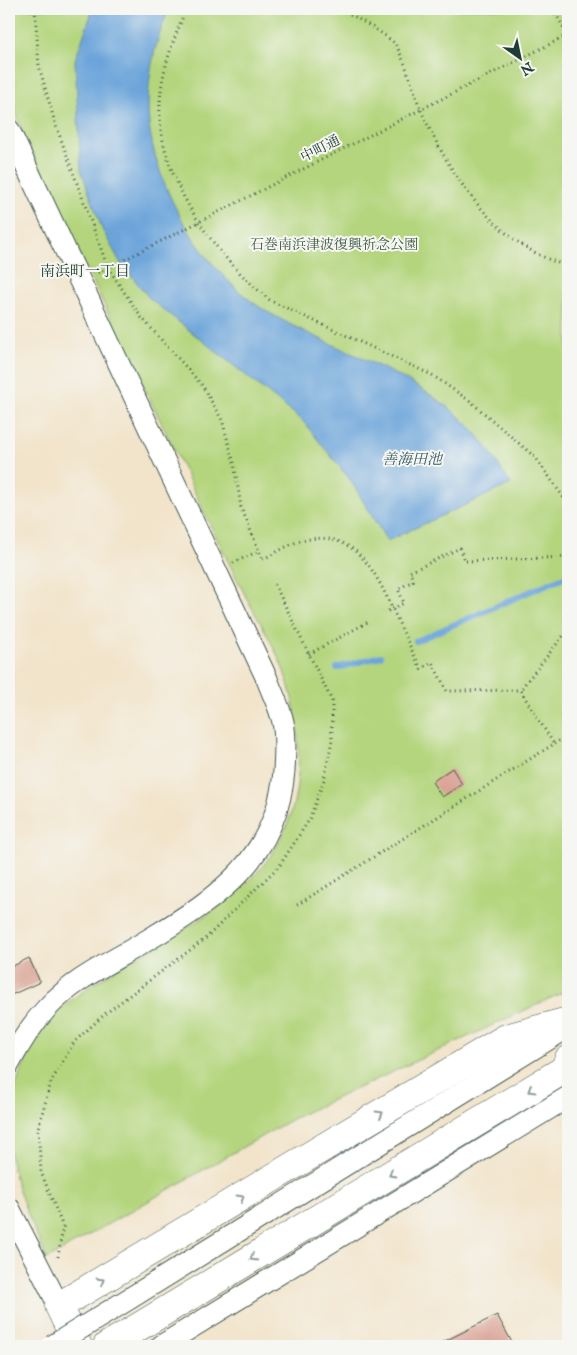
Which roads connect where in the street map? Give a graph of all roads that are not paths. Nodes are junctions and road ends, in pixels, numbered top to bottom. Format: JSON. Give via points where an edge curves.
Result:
{"nodes":[{"id":1,"x":9,"y":130,"type":"edge"},
{"id":2,"x":568,"y":1021,"type":"edge"},
{"id":3,"x":568,"y":1027,"type":"edge"},
{"id":4,"x":568,"y":1060,"type":"edge"},
{"id":5,"x":9,"y":1064,"type":"edge"},
{"id":6,"x":568,"y":1097,"type":"edge"},
{"id":7,"x":9,"y":1208,"type":"edge"},
{"id":8,"x":59,"y":1306,"type":"junction"},
{"id":9,"x":52,"y":1346,"type":"edge"},
{"id":10,"x":78,"y":1346,"type":"edge"},
{"id":11,"x":107,"y":1346,"type":"edge"},
{"id":12,"x":161,"y":1346,"type":"edge"}],
"edges":[{"from":1,"to":5,"type":"street","via":[[267,679],[283,722],[285,758],[282,794],[270,830],[236,878],[200,906],[87,975],[48,1007],[23,1036]]},
{"from":8,"to":2,"type":"main road","one_way":true,"via":[[506,1038]]},
{"from":3,"to":9,"type":"street","bridge":true},
{"from":4,"to":11,"type":"main road","one_way":true,"via":[[565,1069]]},
{"from":6,"to":12,"type":"street"},
{"from":7,"to":8,"type":"street"},
{"from":8,"to":10,"type":"main road"}]}
